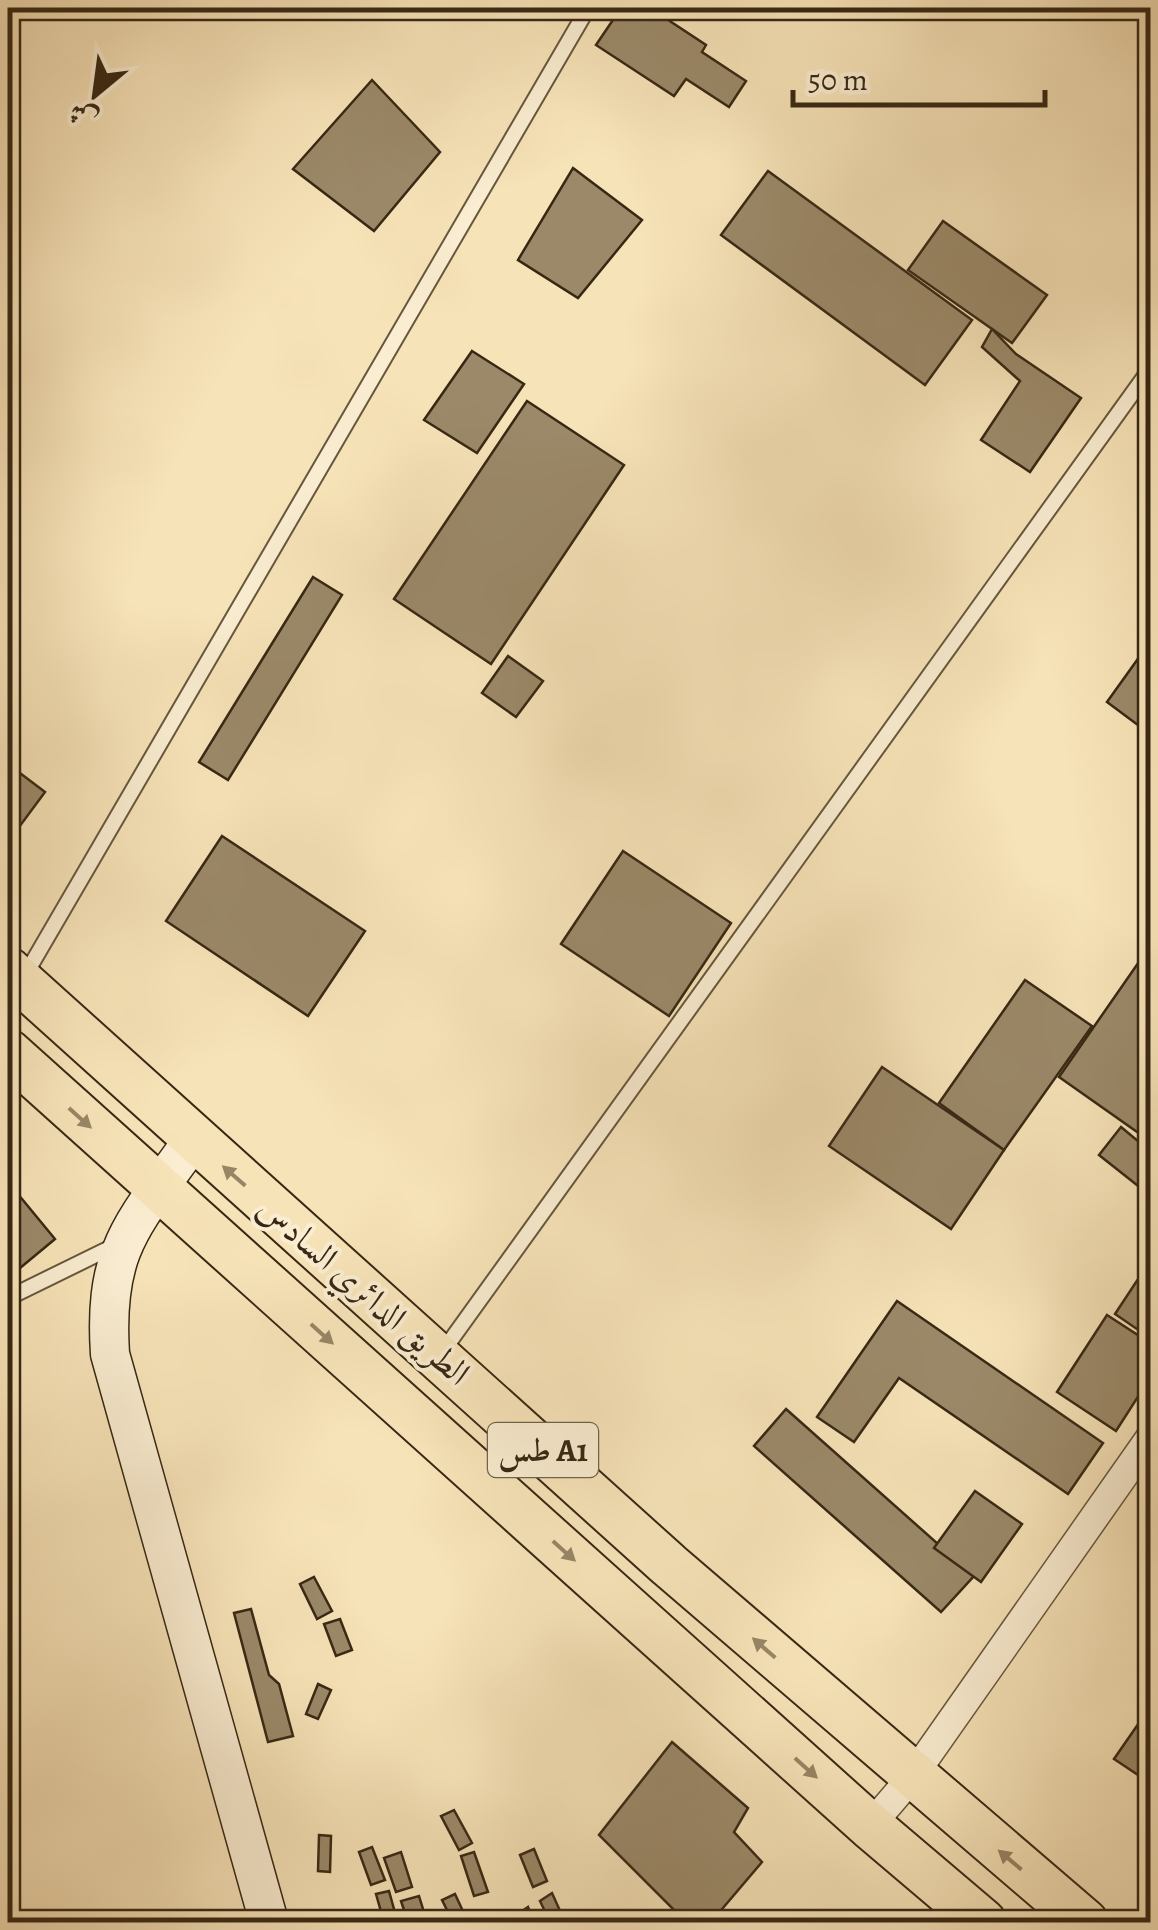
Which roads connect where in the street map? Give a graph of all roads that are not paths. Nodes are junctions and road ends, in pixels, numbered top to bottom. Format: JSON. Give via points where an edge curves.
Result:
{"nodes":[{"id":1,"x":588,"y":8,"type":"edge"},
{"id":2,"x":1150,"y":369,"type":"edge"},
{"id":3,"x":14,"y":976,"type":"edge"},
{"id":4,"x":8,"y":1052,"type":"edge"},
{"id":5,"x":193,"y":1140,"type":"junction"},
{"id":6,"x":158,"y":1189,"type":"junction"},
{"id":7,"x":121,"y":1243,"type":"junction"},
{"id":8,"x":8,"y":1298,"type":"edge"},
{"id":9,"x":439,"y":1356,"type":"junction"},
{"id":10,"x":1150,"y":1438,"type":"edge"},
{"id":11,"x":912,"y":1777,"type":"junction"},
{"id":12,"x":870,"y":1826,"type":"junction"},
{"id":13,"x":269,"y":1922,"type":"edge"},
{"id":14,"x":983,"y":1922,"type":"edge"},
{"id":15,"x":1085,"y":1922,"type":"edge"}],
"edges":[{"from":1,"to":3,"type":"lane"},
{"from":2,"to":9,"type":"lane"},
{"from":3,"to":5,"type":"highway","name":"الطريق الدائري السادس","number":"طس A1"},
{"from":4,"to":6,"type":"highway","name":"الطريق الدائري السادس","number":"طس A1","one_way":true},
{"from":5,"to":6,"type":"main road"},
{"from":9,"to":5,"type":"highway","name":"الطريق الدائري السادس","number":"طس A1","one_way":true},
{"from":6,"to":7,"type":"main road"},
{"from":6,"to":12,"type":"highway","name":"الطريق الدائري السادس","number":"طس A1","one_way":true},
{"from":7,"to":8,"type":"lane"},
{"from":7,"to":13,"type":"main road","via":[[110,1279],[110,1354]]},
{"from":11,"to":9,"type":"highway","name":"الطريق الدائري السادس","number":"طس A1","one_way":true},
{"from":10,"to":11,"type":"street"},
{"from":11,"to":12,"type":"street"},
{"from":15,"to":11,"type":"highway","name":"الطريق الدائري السادس","number":"طس A1","one_way":true},
{"from":12,"to":14,"type":"highway","name":"الطريق الدائري السادس","number":"طس A1"}]}
